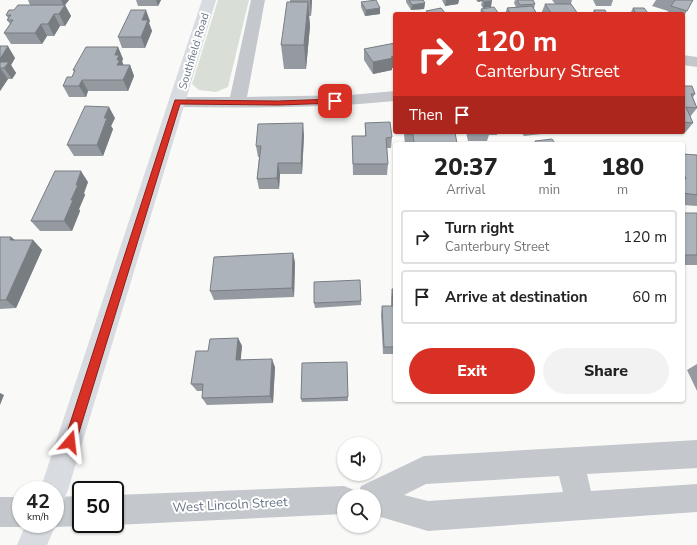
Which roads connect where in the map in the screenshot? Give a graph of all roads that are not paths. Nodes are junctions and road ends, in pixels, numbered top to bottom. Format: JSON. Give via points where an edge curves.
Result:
{"nodes":[{"id":1,"x":209,"y":0,"type":"edge"},
{"id":2,"x":258,"y":0,"type":"edge"},
{"id":3,"x":685,"y":60,"type":"edge"},
{"id":4,"x":697,"y":62,"type":"edge"},
{"id":5,"x":393,"y":96,"type":"edge"},
{"id":6,"x":178,"y":102,"type":"junction"},
{"id":7,"x":236,"y":103,"type":"junction"},
{"id":8,"x":697,"y":454,"type":"edge"},
{"id":9,"x":569,"y":461,"type":"junction"},
{"id":10,"x":57,"y":481,"type":"edge"},
{"id":11,"x":381,"y":491,"type":"edge"},
{"id":12,"x":697,"y":498,"type":"edge"},
{"id":13,"x":337,"y":500,"type":"edge"},
{"id":14,"x":381,"y":503,"type":"edge"},
{"id":15,"x":581,"y":506,"type":"junction"},
{"id":16,"x":124,"y":510,"type":"edge"},
{"id":17,"x":0,"y":512,"type":"edge"},
{"id":18,"x":12,"y":512,"type":"edge"},
{"id":19,"x":37,"y":533,"type":"edge"},
{"id":20,"x":32,"y":545,"type":"edge"}],
"edges":[{"from":1,"to":6,"type":"main road","name":"Southfield Road"},
{"from":2,"to":7,"type":"street"},
{"from":3,"to":4,"type":"street"},
{"from":5,"to":7,"type":"street"},
{"from":6,"to":7,"type":"street"},
{"from":6,"to":10,"type":"main road","name":"Southfield Road"},
{"from":8,"to":9,"type":"street"},
{"from":9,"to":11,"type":"street","via":[[424,470]]},
{"from":9,"to":15,"type":"street"},
{"from":12,"to":15,"type":"street"},
{"from":13,"to":16,"type":"street","name":"West Lincoln Street"},
{"from":14,"to":15,"type":"street","via":[[428,516]]},
{"from":17,"to":18,"type":"street"},
{"from":19,"to":20,"type":"main road"}]}
